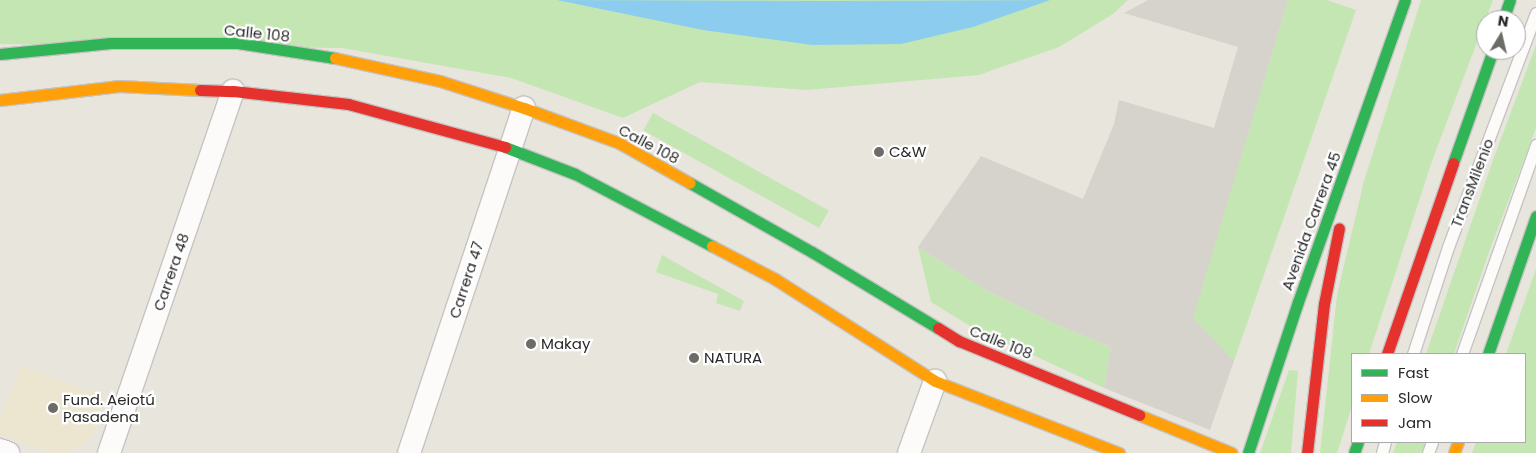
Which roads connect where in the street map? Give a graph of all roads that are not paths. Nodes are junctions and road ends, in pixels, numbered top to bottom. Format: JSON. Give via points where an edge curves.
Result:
{"nodes":[{"id":1,"x":1405,"y":0,"type":"edge"},
{"id":2,"x":1536,"y":13,"type":"edge"},
{"id":3,"x":0,"y":54,"type":"edge"},
{"id":4,"x":1490,"y":60,"type":"edge"},
{"id":5,"x":233,"y":91,"type":"junction"},
{"id":6,"x":0,"y":100,"type":"edge"},
{"id":7,"x":524,"y":108,"type":"junction"},
{"id":8,"x":1356,"y":138,"type":"junction"},
{"id":9,"x":1536,"y":145,"type":"edge"},
{"id":10,"x":510,"y":148,"type":"junction"},
{"id":11,"x":1536,"y":216,"type":"edge"},
{"id":12,"x":1387,"y":353,"type":"edge"},
{"id":13,"x":1413,"y":353,"type":"edge"},
{"id":14,"x":1462,"y":353,"type":"edge"},
{"id":15,"x":1488,"y":353,"type":"edge"},
{"id":16,"x":935,"y":381,"type":"junction"},
{"id":17,"x":0,"y":450,"type":"edge"},
{"id":18,"x":8,"y":453,"type":"edge"},
{"id":19,"x":109,"y":453,"type":"edge"},
{"id":20,"x":409,"y":453,"type":"edge"},
{"id":21,"x":909,"y":453,"type":"edge"},
{"id":22,"x":1119,"y":453,"type":"edge"},
{"id":23,"x":1232,"y":453,"type":"edge"},
{"id":24,"x":1248,"y":453,"type":"edge"},
{"id":25,"x":1307,"y":453,"type":"edge"}],
"edges":[{"from":1,"to":8,"type":"main road","name":"Avenida Carrera 45"},
{"from":2,"to":13,"type":"lane","name":"TransMilenio","via":[[1448,247]]},
{"from":3,"to":7,"type":"main road","name":"Calle 108","via":[[110,43],[238,43],[365,63],[440,81]]},
{"from":4,"to":12,"type":"main road"},
{"from":5,"to":6,"type":"main road","via":[[120,86]]},
{"from":5,"to":10,"type":"main road","via":[[348,104]]},
{"from":5,"to":19,"type":"street","name":"Carrera 48"},
{"from":7,"to":10,"type":"street","name":"Carrera 47"},
{"from":7,"to":23,"type":"main road","name":"Calle 108","via":[[619,143],[812,252],[959,342]]},
{"from":8,"to":24,"type":"main road","name":"Avenida Carrera 45"},
{"from":8,"to":25,"type":"main road","via":[[1324,304]]},
{"from":9,"to":14,"type":"lane"},
{"from":10,"to":16,"type":"main road","via":[[575,174],[775,279]]},
{"from":10,"to":20,"type":"street","name":"Carrera 47"},
{"from":11,"to":15,"type":"main road"},
{"from":16,"to":21,"type":"street"},
{"from":16,"to":22,"type":"main road"},
{"from":17,"to":18,"type":"street"}]}
